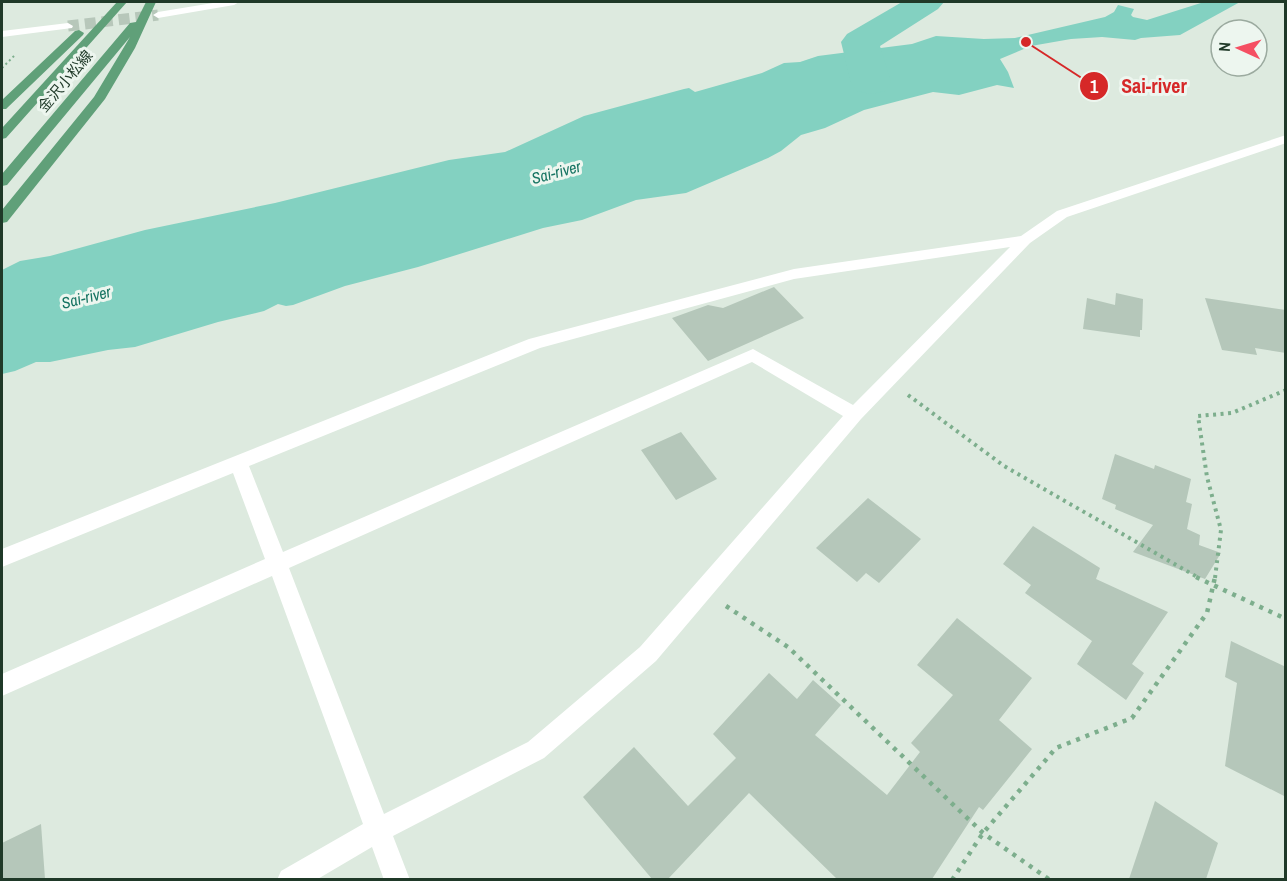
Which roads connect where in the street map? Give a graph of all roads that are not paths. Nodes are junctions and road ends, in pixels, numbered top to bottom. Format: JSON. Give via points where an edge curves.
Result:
{"nodes":[{"id":1,"x":115,"y":2,"type":"edge"},
{"id":2,"x":122,"y":2,"type":"edge"},
{"id":3,"x":152,"y":2,"type":"edge"},
{"id":4,"x":234,"y":2,"type":"edge"},
{"id":5,"x":158,"y":15,"type":"tunnel mouth"},
{"id":6,"x":68,"y":26,"type":"tunnel mouth"},
{"id":7,"x":2,"y":34,"type":"edge"},
{"id":8,"x":2,"y":106,"type":"edge"},
{"id":9,"x":2,"y":135,"type":"edge"},
{"id":10,"x":1286,"y":139,"type":"edge"},
{"id":11,"x":2,"y":182,"type":"edge"},
{"id":12,"x":2,"y":219,"type":"edge"},
{"id":13,"x":1025,"y":240,"type":"junction"},
{"id":14,"x":855,"y":414,"type":"junction"},
{"id":15,"x":239,"y":464,"type":"junction"},
{"id":16,"x":2,"y":558,"type":"edge"},
{"id":17,"x":278,"y":565,"type":"junction"},
{"id":18,"x":2,"y":685,"type":"edge"},
{"id":19,"x":378,"y":830,"type":"junction"},
{"id":20,"x":290,"y":879,"type":"edge"},
{"id":21,"x":397,"y":879,"type":"edge"}],
"edges":[{"from":1,"to":8,"type":"main road"},
{"from":2,"to":9,"type":"main road","name":"金沢小松線"},
{"from":3,"to":11,"type":"main road","name":"金沢小松線"},
{"from":3,"to":12,"type":"main road","via":[[99,99]]},
{"from":4,"to":5,"type":"street"},
{"from":6,"to":7,"type":"street"},
{"from":10,"to":13,"type":"street","via":[[1062,214]]},
{"from":13,"to":14,"type":"street"},
{"from":13,"to":15,"type":"street","via":[[794,274],[536,343]]},
{"from":14,"to":17,"type":"street","via":[[753,355]]},
{"from":14,"to":19,"type":"street","via":[[648,654],[536,750]]},
{"from":15,"to":16,"type":"street"},
{"from":15,"to":17,"type":"street"},
{"from":17,"to":18,"type":"street"},
{"from":17,"to":19,"type":"street"},
{"from":19,"to":20,"type":"street"},
{"from":19,"to":21,"type":"street"}]}
